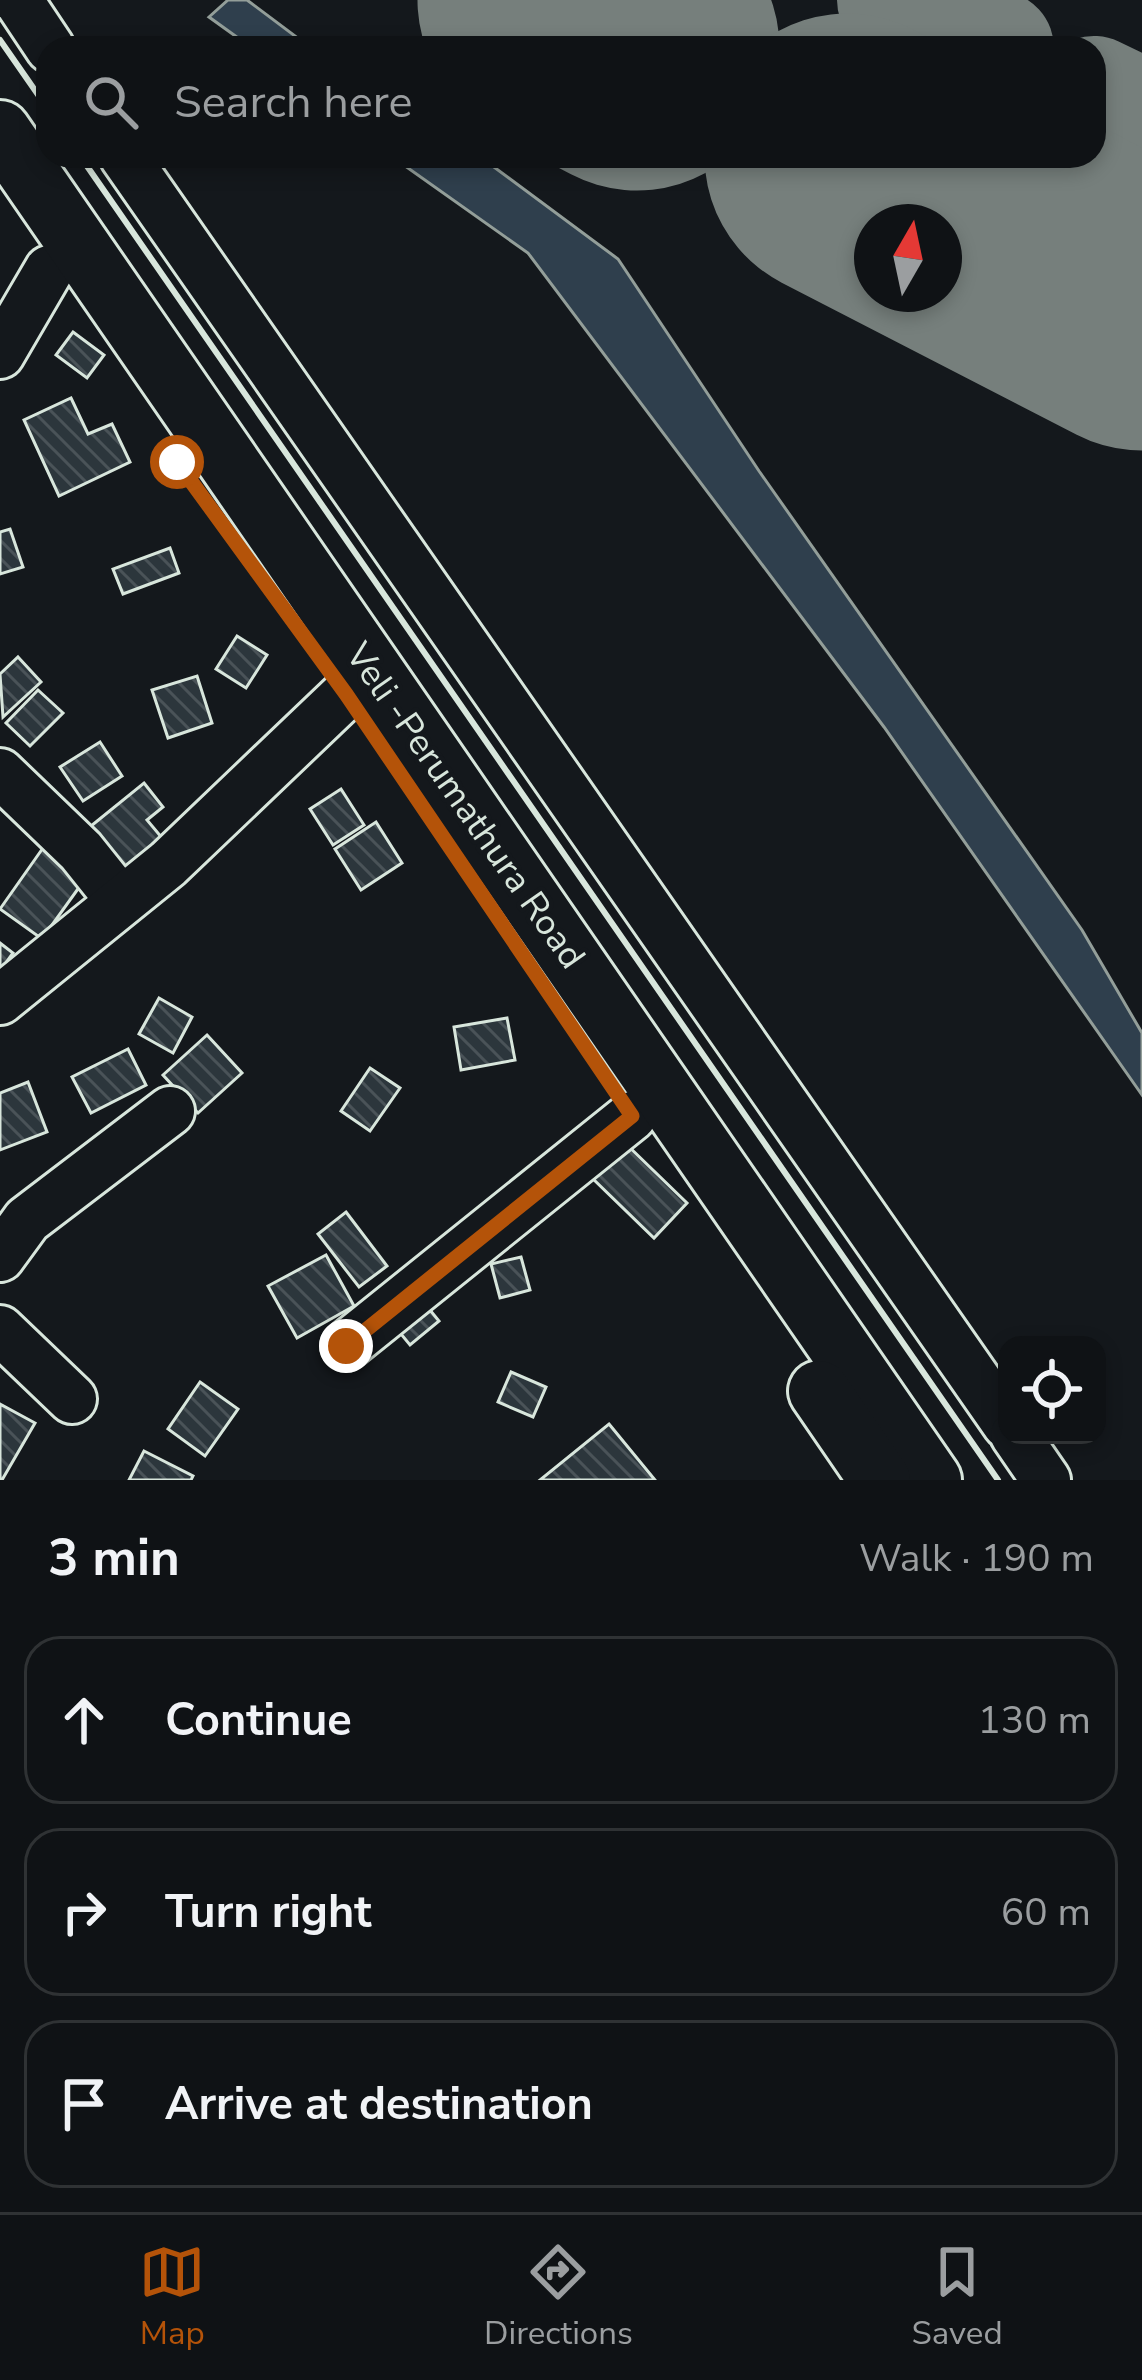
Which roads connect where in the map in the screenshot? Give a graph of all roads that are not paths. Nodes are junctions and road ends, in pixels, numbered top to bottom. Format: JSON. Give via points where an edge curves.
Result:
{"nodes":[{"id":1,"x":18,"y":0,"type":"edge"},
{"id":2,"x":42,"y":36,"type":"edge"},
{"id":3,"x":0,"y":131,"type":"edge"},
{"id":4,"x":132,"y":168,"type":"edge"},
{"id":5,"x":0,"y":195,"type":"edge"},
{"id":6,"x":49,"y":270,"type":"junction"},
{"id":7,"x":0,"y":354,"type":"edge"},
{"id":8,"x":346,"y":694,"type":"junction"},
{"id":9,"x":0,"y":773,"type":"edge"},
{"id":10,"x":121,"y":901,"type":"junction"},
{"id":11,"x":0,"y":1000,"type":"edge"},
{"id":12,"x":170,"y":1111,"type":"dead end"},
{"id":13,"x":632,"y":1116,"type":"junction"},
{"id":14,"x":9,"y":1222,"type":"edge"},
{"id":15,"x":0,"y":1330,"type":"edge"},
{"id":16,"x":346,"y":1346,"type":"dead end"},
{"id":17,"x":72,"y":1399,"type":"dead end"},
{"id":18,"x":998,"y":1411,"type":"edge"},
{"id":19,"x":1021,"y":1444,"type":"edge"},
{"id":20,"x":880,"y":1480,"type":"edge"},
{"id":21,"x":931,"y":1480,"type":"edge"},
{"id":22,"x":1046,"y":1480,"type":"edge"}],
"edges":[{"from":1,"to":2,"type":"street"},
{"from":3,"to":21,"type":"main road","name":"Veli -Perumathura Road"},
{"from":4,"to":18,"type":"street"},
{"from":5,"to":6,"type":"main road"},
{"from":6,"to":7,"type":"street"},
{"from":6,"to":8,"type":"main road"},
{"from":8,"to":10,"type":"street"},
{"from":8,"to":13,"type":"main road"},
{"from":9,"to":10,"type":"street"},
{"from":10,"to":11,"type":"street"},
{"from":12,"to":14,"type":"street"},
{"from":13,"to":16,"type":"street"},
{"from":13,"to":20,"type":"main road"},
{"from":15,"to":17,"type":"street"},
{"from":19,"to":22,"type":"street"}]}
